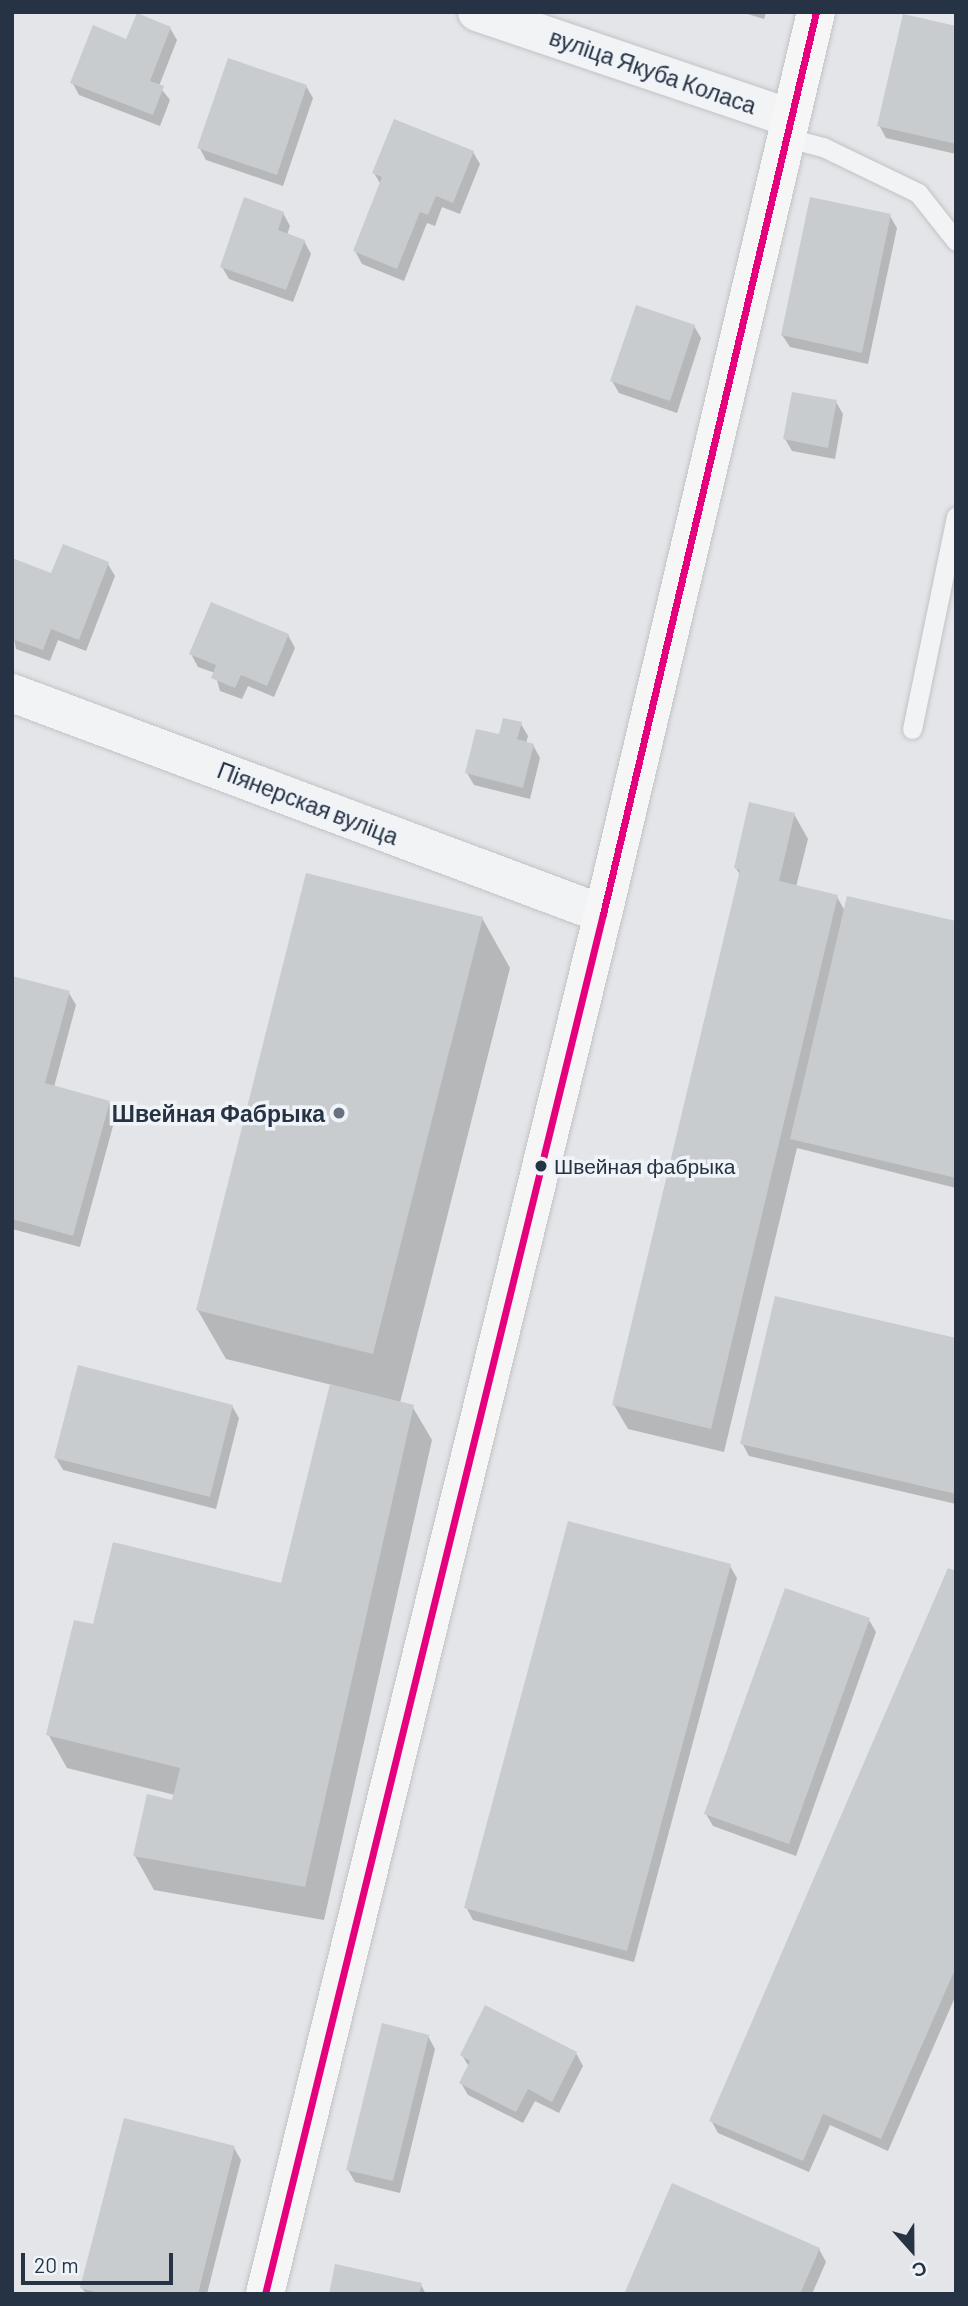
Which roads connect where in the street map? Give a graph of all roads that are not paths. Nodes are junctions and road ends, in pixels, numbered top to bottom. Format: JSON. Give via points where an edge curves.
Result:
{"nodes":[{"id":1,"x":477,"y":12,"type":"edge"},
{"id":2,"x":816,"y":12,"type":"edge"},
{"id":3,"x":786,"y":127,"type":"junction"},
{"id":4,"x":956,"y":241,"type":"edge"},
{"id":5,"x":956,"y":517,"type":"edge"},
{"id":6,"x":12,"y":693,"type":"edge"},
{"id":7,"x":912,"y":729,"type":"dead end"},
{"id":8,"x":603,"y":914,"type":"junction"},
{"id":9,"x":265,"y":2294,"type":"edge"}],
"edges":[{"from":1,"to":3,"type":"street","name":"вуліца Якуба Коласа"},
{"from":2,"to":3,"type":"street"},
{"from":3,"to":4,"type":"lane","via":[[918,193]]},
{"from":3,"to":8,"type":"street"},
{"from":5,"to":7,"type":"lane"},
{"from":6,"to":8,"type":"street","name":"Піянерская вуліца"},
{"from":8,"to":9,"type":"street"}]}
